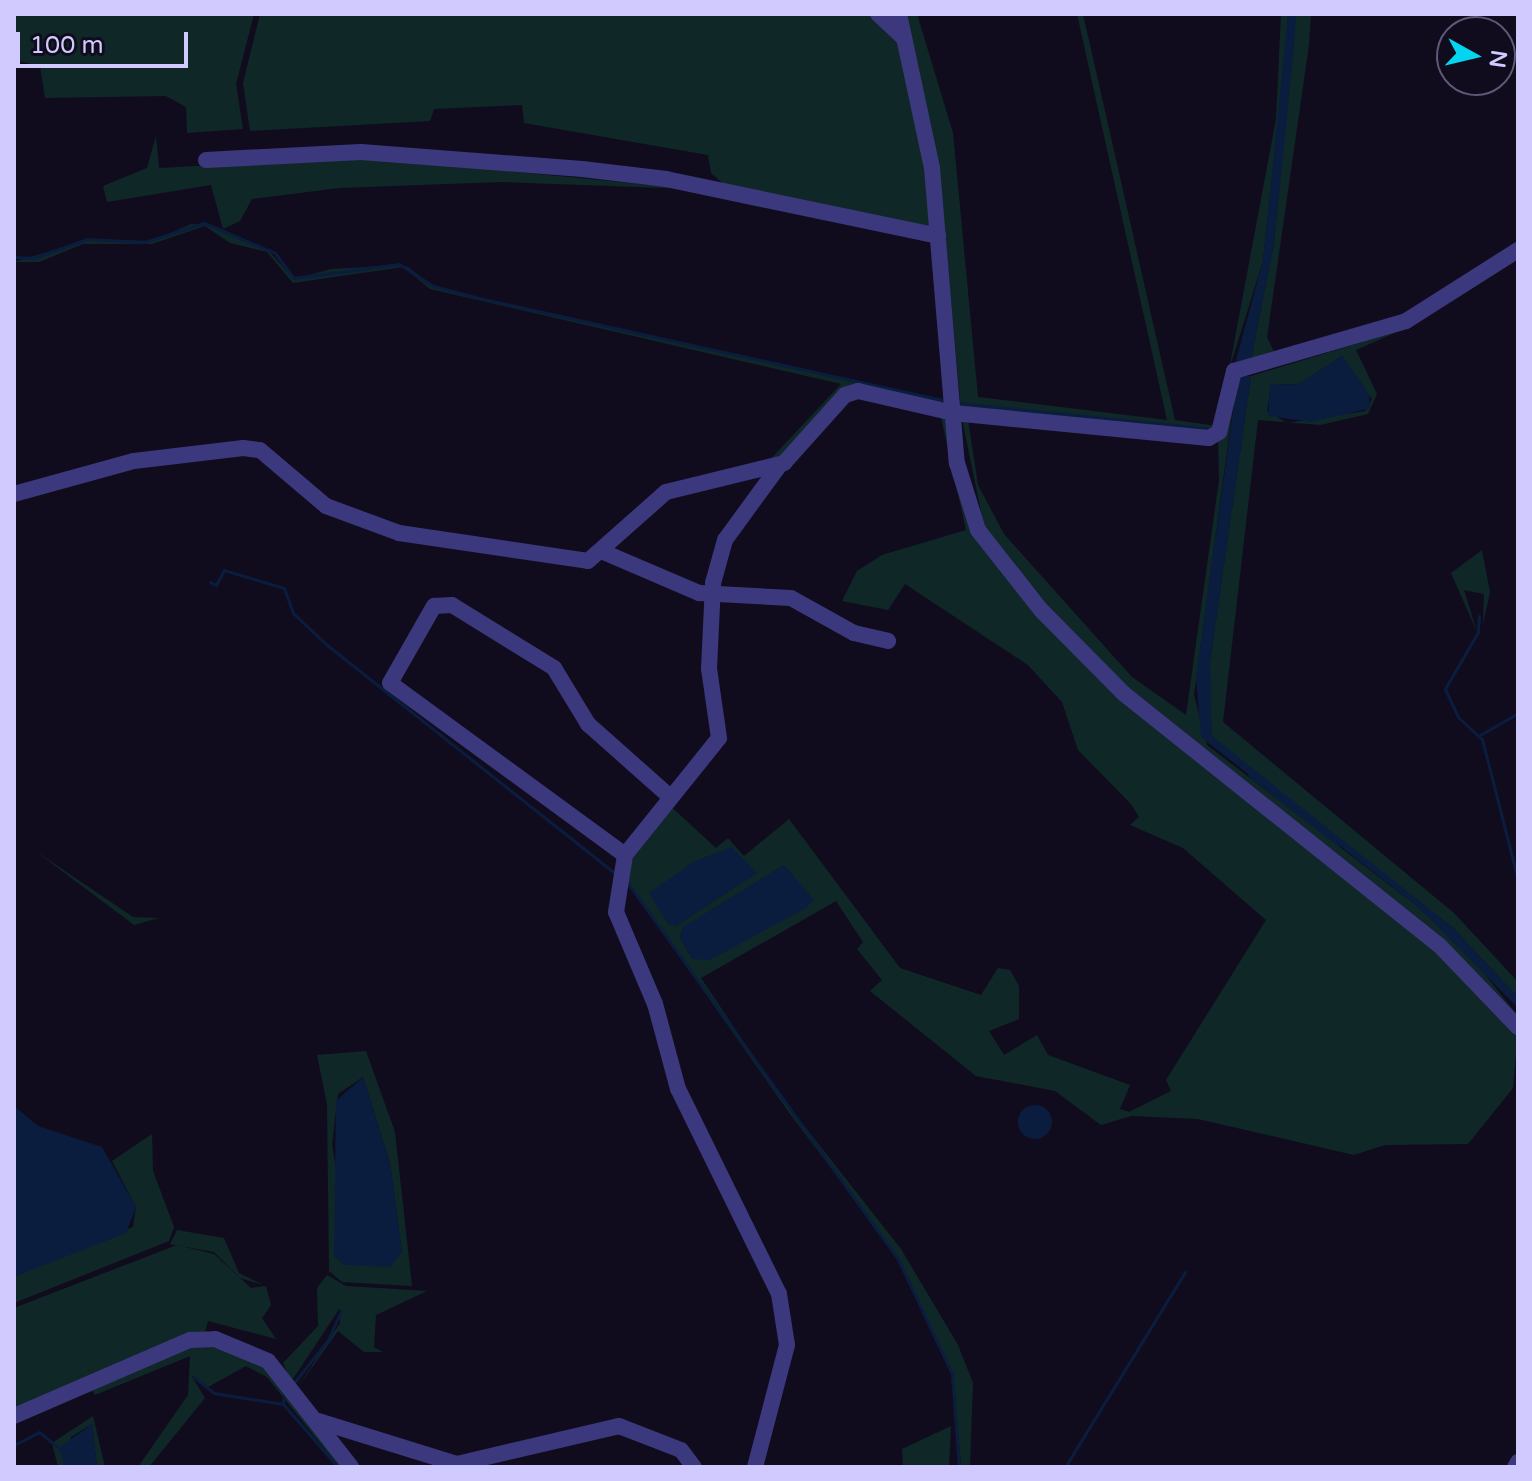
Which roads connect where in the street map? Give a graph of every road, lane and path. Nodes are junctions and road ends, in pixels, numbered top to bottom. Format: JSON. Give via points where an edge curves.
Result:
{"nodes":[{"id":1,"x":878,"y":14,"type":"edge"},
{"id":2,"x":899,"y":14,"type":"edge"},
{"id":3,"x":904,"y":38,"type":"junction"},
{"id":4,"x":206,"y":160,"type":"dead end"},
{"id":5,"x":938,"y":236,"type":"junction"},
{"id":6,"x":1518,"y":250,"type":"edge"},
{"id":7,"x":953,"y":413,"type":"junction"},
{"id":8,"x":779,"y":466,"type":"junction"},
{"id":9,"x":14,"y":494,"type":"edge"},
{"id":10,"x":601,"y":551,"type":"junction"},
{"id":11,"x":713,"y":595,"type":"junction"},
{"id":12,"x":888,"y":641,"type":"dead end"},
{"id":13,"x":669,"y":796,"type":"junction"},
{"id":14,"x":625,"y":855,"type":"junction"},
{"id":15,"x":1518,"y":1027,"type":"edge"},
{"id":16,"x":14,"y":1416,"type":"edge"},
{"id":17,"x":313,"y":1419,"type":"junction"},
{"id":18,"x":1518,"y":1462,"type":"edge"},
{"id":19,"x":465,"y":1465,"type":"edge"},
{"id":20,"x":351,"y":1467,"type":"edge"},
{"id":21,"x":694,"y":1467,"type":"edge"},
{"id":22,"x":755,"y":1467,"type":"edge"},
{"id":23,"x":1515,"y":1467,"type":"edge"}],
"edges":[{"from":1,"to":3,"type":"street"},
{"from":2,"to":3,"type":"street"},
{"from":3,"to":5,"type":"street"},
{"from":4,"to":5,"type":"street","via":[[361,152],[582,169]]},
{"from":5,"to":7,"type":"street"},
{"from":6,"to":7,"type":"street","via":[[1406,321],[1242,370],[1219,432],[1209,438]]},
{"from":7,"to":8,"type":"street","via":[[858,391]]},
{"from":7,"to":15,"type":"street","via":[[960,478],[978,530],[1041,610],[1193,754],[1439,945]]},
{"from":8,"to":10,"type":"street","via":[[666,492]]},
{"from":8,"to":11,"type":"street","via":[[725,540]]},
{"from":9,"to":10,"type":"street","via":[[134,461],[243,448],[260,450],[326,506],[399,533],[541,559],[588,561]]},
{"from":10,"to":11,"type":"street"},
{"from":11,"to":12,"type":"street","via":[[791,598],[854,633]]},
{"from":11,"to":13,"type":"street","via":[[709,669],[722,730]]},
{"from":13,"to":14,"type":"street"},
{"from":13,"to":14,"type":"street","via":[[588,724],[554,668],[452,605],[434,606],[390,683]]},
{"from":14,"to":22,"type":"street","via":[[620,933],[655,1004],[682,1099],[768,1263],[787,1330]]},
{"from":16,"to":17,"type":"street","via":[[204,1337],[268,1361]]},
{"from":17,"to":19,"type":"street","via":[[431,1460]]},
{"from":17,"to":20,"type":"street"},
{"from":18,"to":23,"type":"street"},
{"from":19,"to":21,"type":"street","via":[[619,1426],[681,1450]]}]}
